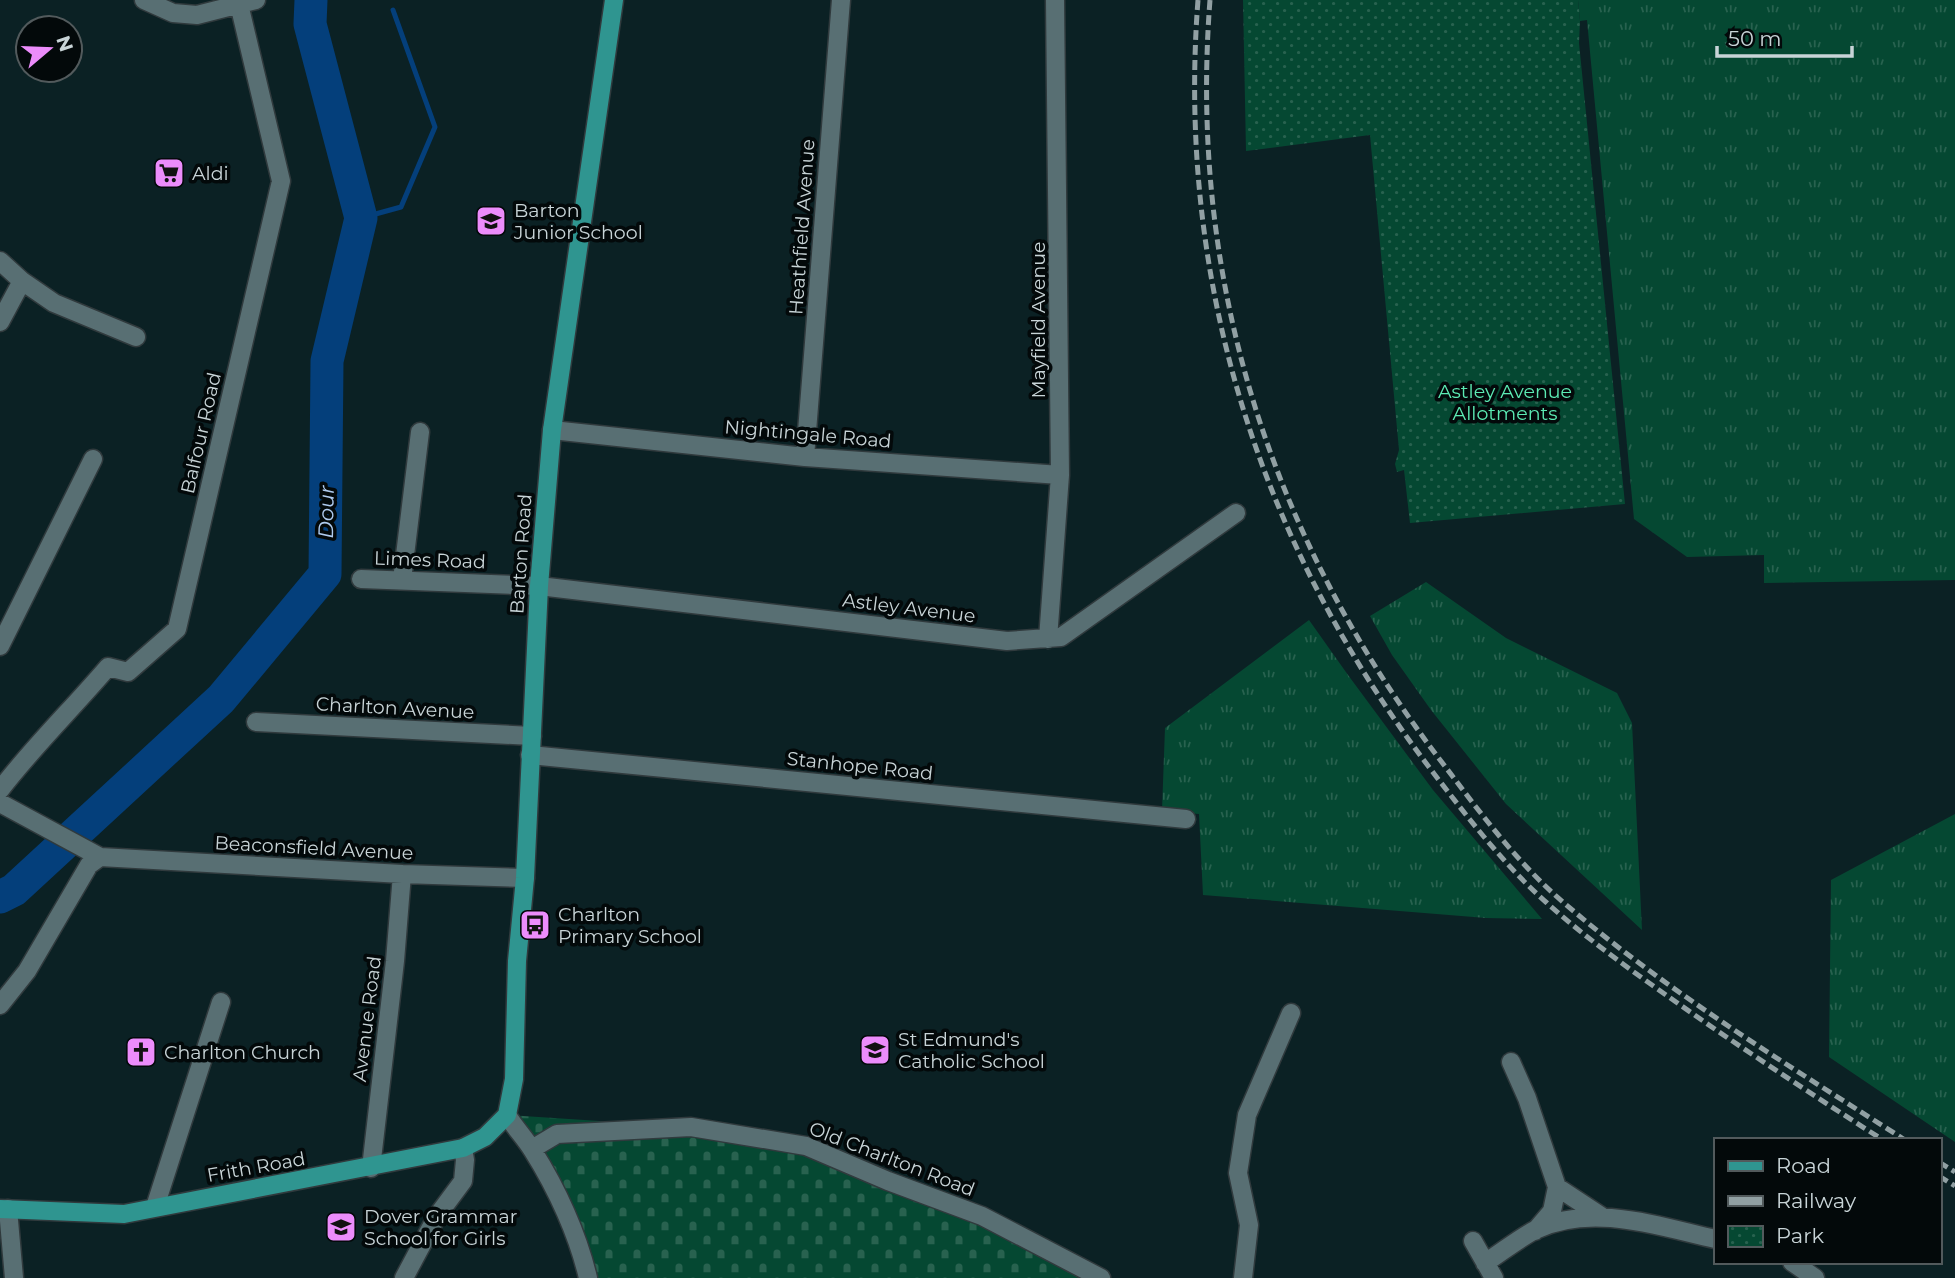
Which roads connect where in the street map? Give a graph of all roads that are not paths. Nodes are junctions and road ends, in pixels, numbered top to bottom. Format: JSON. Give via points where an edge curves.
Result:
{"nodes":[{"id":1,"x":144,"y":0,"type":"edge"},
{"id":2,"x":614,"y":0,"type":"edge"},
{"id":3,"x":841,"y":0,"type":"edge"},
{"id":4,"x":1055,"y":0,"type":"edge"},
{"id":5,"x":247,"y":2,"type":"edge"},
{"id":6,"x":0,"y":261,"type":"edge"},
{"id":7,"x":22,"y":281,"type":"junction"},
{"id":8,"x":0,"y":321,"type":"edge"},
{"id":9,"x":136,"y":337,"type":"dead end"},
{"id":10,"x":552,"y":429,"type":"junction"},
{"id":11,"x":420,"y":432,"type":"dead end"},
{"id":12,"x":805,"y":457,"type":"junction"},
{"id":13,"x":93,"y":459,"type":"dead end"},
{"id":14,"x":1060,"y":475,"type":"junction"},
{"id":15,"x":1236,"y":513,"type":"dead end"},
{"id":16,"x":361,"y":579,"type":"dead end"},
{"id":17,"x":402,"y":580,"type":"junction"},
{"id":18,"x":539,"y":586,"type":"junction"},
{"id":19,"x":1048,"y":639,"type":"junction"},
{"id":20,"x":0,"y":646,"type":"edge"},
{"id":21,"x":256,"y":722,"type":"dead end"},
{"id":22,"x":532,"y":736,"type":"junction"},
{"id":23,"x":530,"y":755,"type":"junction"},
{"id":24,"x":0,"y":790,"type":"edge"},
{"id":25,"x":0,"y":803,"type":"edge"},
{"id":26,"x":1186,"y":819,"type":"dead end"},
{"id":27,"x":100,"y":857,"type":"junction"},
{"id":28,"x":402,"y":874,"type":"junction"},
{"id":29,"x":525,"y":878,"type":"junction"},
{"id":30,"x":221,"y":1002,"type":"dead end"},
{"id":31,"x":0,"y":1005,"type":"edge"},
{"id":32,"x":1291,"y":1013,"type":"dead end"},
{"id":33,"x":1511,"y":1062,"type":"dead end"},
{"id":34,"x":508,"y":1115,"type":"junction"},
{"id":35,"x":463,"y":1148,"type":"junction"},
{"id":36,"x":532,"y":1149,"type":"junction"},
{"id":37,"x":371,"y":1168,"type":"junction"},
{"id":38,"x":1557,"y":1187,"type":"junction"},
{"id":39,"x":155,"y":1207,"type":"junction"},
{"id":40,"x":4,"y":1209,"type":"edge"},
{"id":41,"x":1601,"y":1216,"type":"junction"},
{"id":42,"x":1535,"y":1231,"type":"junction"},
{"id":43,"x":1714,"y":1239,"type":"edge"},
{"id":44,"x":1473,"y":1241,"type":"dead end"},
{"id":45,"x":1796,"y":1264,"type":"edge"},
{"id":46,"x":1490,"y":1270,"type":"edge"},
{"id":47,"x":14,"y":1278,"type":"edge"},
{"id":48,"x":404,"y":1278,"type":"edge"},
{"id":49,"x":588,"y":1278,"type":"edge"},
{"id":50,"x":1101,"y":1278,"type":"edge"},
{"id":51,"x":1243,"y":1278,"type":"edge"},
{"id":52,"x":1815,"y":1278,"type":"edge"}],
"edges":[{"from":1,"to":5,"type":"street","via":[[173,13],[197,15]]},
{"from":2,"to":10,"type":"main road","name":"Barton Road"},
{"from":3,"to":12,"type":"street","name":"Heathfield Avenue"},
{"from":4,"to":14,"type":"street","name":"Mayfield Avenue"},
{"from":5,"to":24,"type":"street","name":"Balfour Road","via":[[281,181],[177,629],[128,673],[108,667]]},
{"from":6,"to":7,"type":"street"},
{"from":7,"to":8,"type":"street"},
{"from":7,"to":9,"type":"street","via":[[54,303]]},
{"from":10,"to":12,"type":"street","name":"Nightingale Road"},
{"from":10,"to":18,"type":"main road","name":"Barton Road"},
{"from":11,"to":17,"type":"street"},
{"from":12,"to":14,"type":"street","name":"Nightingale Road"},
{"from":13,"to":20,"type":"street"},
{"from":14,"to":19,"type":"street","name":"Mayfield Avenue"},
{"from":15,"to":19,"type":"street","name":"Astley Avenue","via":[[1076,627]]},
{"from":16,"to":17,"type":"street","name":"Limes Road"},
{"from":17,"to":18,"type":"street","name":"Limes Road"},
{"from":18,"to":19,"type":"street","name":"Astley Avenue","via":[[1007,641]]},
{"from":18,"to":22,"type":"main road","name":"Barton Road"},
{"from":21,"to":22,"type":"street","name":"Charlton Avenue"},
{"from":22,"to":23,"type":"main road","name":"Barton Road"},
{"from":23,"to":26,"type":"street","name":"Stanhope Road"},
{"from":23,"to":29,"type":"main road","name":"Barton Road"},
{"from":25,"to":27,"type":"street"},
{"from":27,"to":28,"type":"street","name":"Beaconsfield Avenue"},
{"from":27,"to":31,"type":"street","via":[[89,865],[27,971]]},
{"from":28,"to":29,"type":"street","name":"Beaconsfield Avenue"},
{"from":28,"to":37,"type":"street","name":"Avenue Road"},
{"from":29,"to":34,"type":"main road","name":"Barton Road"},
{"from":30,"to":39,"type":"street"},
{"from":32,"to":51,"type":"street","via":[[1247,1115],[1238,1173],[1249,1225]]},
{"from":33,"to":38,"type":"street"},
{"from":34,"to":35,"type":"main road","name":"Frith Road","via":[[485,1137]]},
{"from":34,"to":36,"type":"street"},
{"from":35,"to":37,"type":"main road","name":"Frith Road"},
{"from":35,"to":48,"type":"street","via":[[463,1181],[437,1216]]},
{"from":36,"to":49,"type":"street","via":[[559,1201]]},
{"from":36,"to":50,"type":"street","name":"Old Charlton Road","via":[[557,1134],[691,1127],[806,1146],[982,1216]]},
{"from":37,"to":39,"type":"main road","name":"Frith Road"},
{"from":38,"to":41,"type":"street"},
{"from":38,"to":42,"type":"street","via":[[1552,1211]]},
{"from":39,"to":40,"type":"main road","name":"Frith Road","via":[[124,1214]]},
{"from":40,"to":47,"type":"street"},
{"from":41,"to":42,"type":"street","via":[[1573,1218]]},
{"from":41,"to":43,"type":"street"},
{"from":42,"to":46,"type":"street"},
{"from":44,"to":46,"type":"street"},
{"from":45,"to":52,"type":"street"}]}
